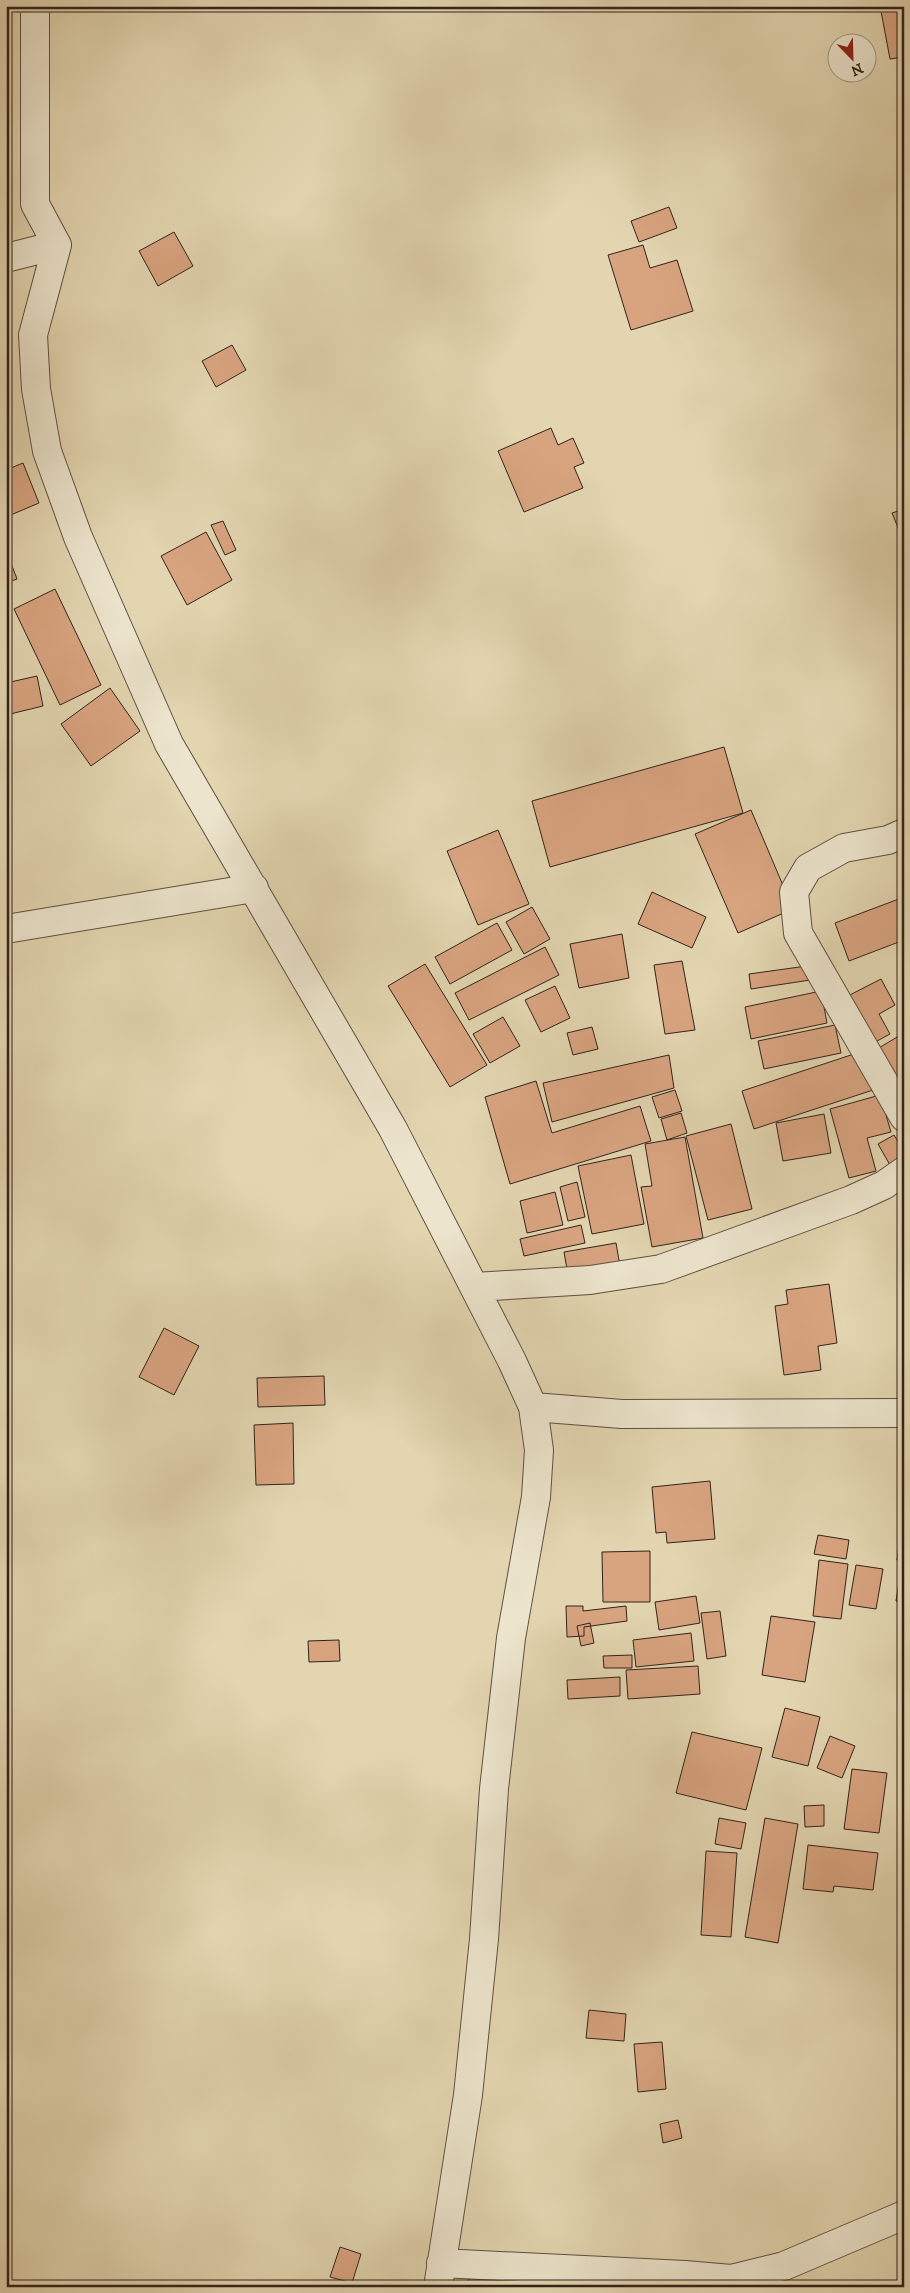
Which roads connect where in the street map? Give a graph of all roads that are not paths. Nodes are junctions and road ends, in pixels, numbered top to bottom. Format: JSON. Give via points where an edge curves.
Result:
{"nodes":[{"id":1,"x":36,"y":6,"type":"edge"},
{"id":2,"x":57,"y":245,"type":"junction"},
{"id":3,"x":6,"y":258,"type":"edge"},
{"id":4,"x":904,"y":833,"type":"edge"},
{"id":5,"x":254,"y":888,"type":"junction"},
{"id":6,"x":6,"y":929,"type":"edge"},
{"id":7,"x":904,"y":1117,"type":"edge"},
{"id":8,"x":904,"y":1172,"type":"edge"},
{"id":9,"x":475,"y":1287,"type":"junction"},
{"id":10,"x":533,"y":1408,"type":"junction"},
{"id":11,"x":904,"y":1413,"type":"edge"},
{"id":12,"x":904,"y":2214,"type":"edge"},
{"id":13,"x":439,"y":2275,"type":"edge"}],
"edges":[{"from":1,"to":2,"type":"street","via":[[35,204]]},
{"from":2,"to":3,"type":"street"},
{"from":2,"to":5,"type":"street","via":[[33,334],[36,389],[47,451],[78,537],[169,744]]},
{"from":4,"to":7,"type":"street","via":[[888,840],[844,848],[808,868],[794,892],[798,933]]},
{"from":5,"to":6,"type":"street"},
{"from":5,"to":9,"type":"street","via":[[393,1129]]},
{"from":8,"to":9,"type":"street","via":[[851,1200],[661,1269],[590,1280]]},
{"from":9,"to":10,"type":"street"},
{"from":10,"to":11,"type":"street","via":[[622,1414]]},
{"from":10,"to":13,"type":"street","via":[[539,1450],[536,1497],[511,1638],[494,1788],[484,1939],[468,2095]]},
{"from":12,"to":13,"type":"street","via":[[784,2266],[731,2279],[685,2275]]}]}
